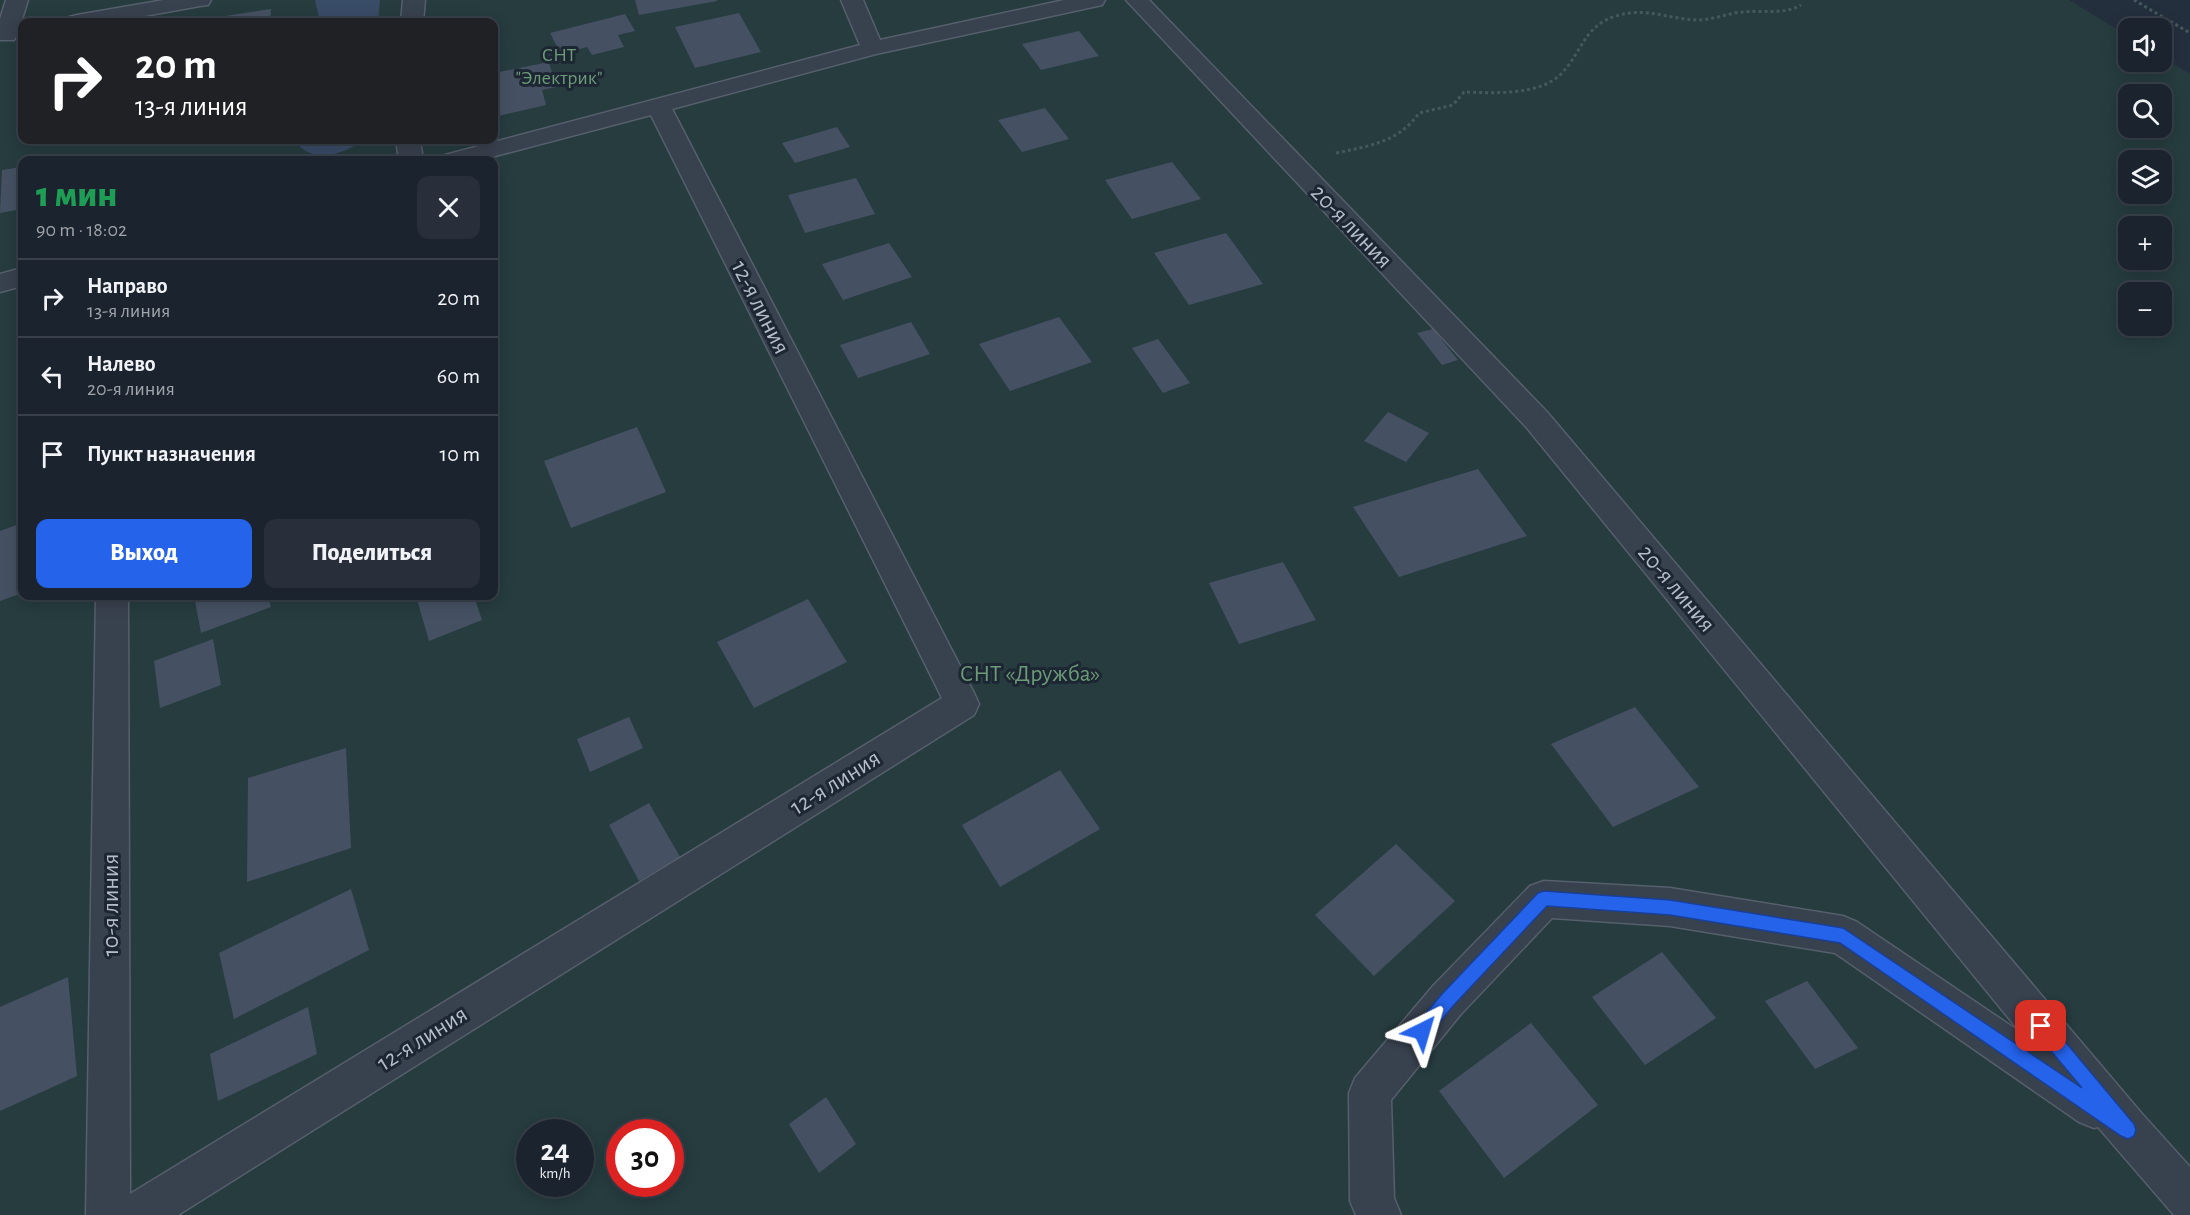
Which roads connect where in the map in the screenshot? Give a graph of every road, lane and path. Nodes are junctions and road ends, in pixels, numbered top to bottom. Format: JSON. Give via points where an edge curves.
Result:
{"nodes":[{"id":1,"x":17,"y":0,"type":"edge"},
{"id":2,"x":200,"y":0,"type":"edge"},
{"id":3,"x":414,"y":0,"type":"edge"},
{"id":4,"x":852,"y":0,"type":"edge"},
{"id":5,"x":1094,"y":0,"type":"edge"},
{"id":6,"x":1137,"y":0,"type":"edge"},
{"id":7,"x":2134,"y":0,"type":"edge"},
{"id":8,"x":1801,"y":5,"type":"dead end"},
{"id":9,"x":99,"y":18,"type":"edge"},
{"id":10,"x":412,"y":18,"type":"edge"},
{"id":11,"x":2190,"y":33,"type":"edge"},
{"id":12,"x":10,"y":35,"type":"edge"},
{"id":13,"x":873,"y":48,"type":"junction"},
{"id":14,"x":658,"y":105,"type":"junction"},
{"id":15,"x":469,"y":156,"type":"edge"},
{"id":16,"x":1291,"y":162,"type":"junction"},
{"id":17,"x":18,"y":278,"type":"edge"},
{"id":18,"x":0,"y":283,"type":"edge"},
{"id":19,"x":111,"y":600,"type":"edge"},
{"id":20,"x":2128,"y":1130,"type":"junction"},
{"id":21,"x":2190,"y":1200,"type":"edge"},
{"id":22,"x":108,"y":1215,"type":"edge"},
{"id":23,"x":137,"y":1215,"type":"edge"},
{"id":24,"x":1379,"y":1215,"type":"edge"}],
"edges":[{"from":1,"to":12,"type":"street"},
{"from":2,"to":9,"type":"street"},
{"from":3,"to":10,"type":"street"},
{"from":4,"to":13,"type":"street"},
{"from":5,"to":13,"type":"street"},
{"from":6,"to":16,"type":"street","name":"20-я линия"},
{"from":7,"to":11,"type":"path"},
{"from":8,"to":16,"type":"path","via":[[1792,10],[1742,12],[1700,20],[1630,13],[1602,22],[1584,38],[1560,75],[1544,84],[1507,94],[1464,92],[1453,105],[1419,113],[1411,128],[1385,142]]},
{"from":13,"to":14,"type":"street"},
{"from":14,"to":15,"type":"street"},
{"from":14,"to":23,"type":"street","name":"12-я линия","via":[[962,704]]},
{"from":16,"to":20,"type":"street","name":"20-я линия","via":[[1537,420]]},
{"from":17,"to":18,"type":"street"},
{"from":19,"to":22,"type":"street","name":"10-я линия"},
{"from":20,"to":21,"type":"street","name":"20-я линия"},
{"from":20,"to":24,"type":"street","via":[[1843,935],[1670,907],[1544,899],[1448,1000],[1370,1093],[1372,1201]]}]}
